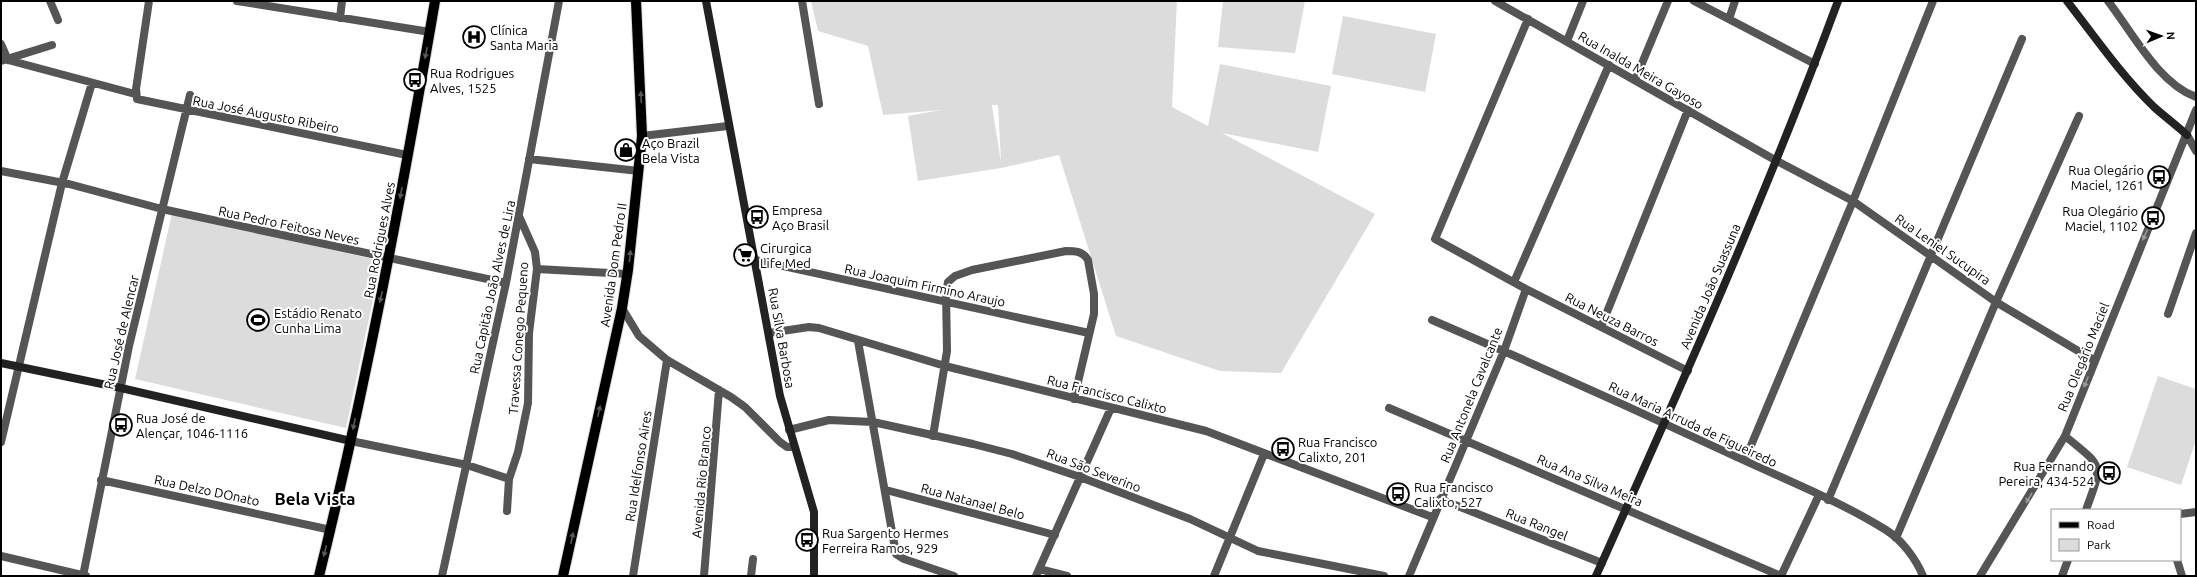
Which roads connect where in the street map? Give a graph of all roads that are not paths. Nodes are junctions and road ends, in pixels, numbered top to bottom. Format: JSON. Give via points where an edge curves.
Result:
{"nodes":[{"id":1,"x":50,"y":1,"type":"edge"},
{"id":2,"x":149,"y":1,"type":"edge"},
{"id":3,"x":237,"y":1,"type":"edge"},
{"id":4,"x":342,"y":1,"type":"edge"},
{"id":5,"x":435,"y":1,"type":"edge"},
{"id":6,"x":559,"y":1,"type":"edge"},
{"id":7,"x":636,"y":1,"type":"edge"},
{"id":8,"x":706,"y":1,"type":"edge"},
{"id":9,"x":802,"y":1,"type":"edge"},
{"id":10,"x":1495,"y":1,"type":"edge"},
{"id":11,"x":1584,"y":1,"type":"edge"},
{"id":12,"x":1668,"y":1,"type":"edge"},
{"id":13,"x":1694,"y":1,"type":"edge"},
{"id":14,"x":1735,"y":1,"type":"edge"},
{"id":15,"x":1838,"y":1,"type":"edge"},
{"id":16,"x":1933,"y":1,"type":"edge"},
{"id":17,"x":2067,"y":1,"type":"edge"},
{"id":18,"x":2108,"y":1,"type":"edge"},
{"id":19,"x":246,"y":2,"type":"edge"},
{"id":20,"x":340,"y":18,"type":"junction"},
{"id":21,"x":1528,"y":19,"type":"junction"},
{"id":22,"x":1729,"y":19,"type":"junction"},
{"id":23,"x":58,"y":20,"type":"dead end"},
{"id":24,"x":430,"y":32,"type":"junction"},
{"id":25,"x":2022,"y":39,"type":"dead end"},
{"id":26,"x":1568,"y":42,"type":"junction"},
{"id":27,"x":1,"y":44,"type":"edge"},
{"id":28,"x":52,"y":46,"type":"dead end"},
{"id":29,"x":4,"y":61,"type":"edge"},
{"id":30,"x":1815,"y":64,"type":"junction"},
{"id":31,"x":1608,"y":65,"type":"junction"},
{"id":32,"x":1635,"y":80,"type":"junction"},
{"id":33,"x":92,"y":83,"type":"junction"},
{"id":34,"x":135,"y":94,"type":"junction"},
{"id":35,"x":190,"y":95,"type":"dead end"},
{"id":36,"x":2196,"y":97,"type":"edge"},
{"id":37,"x":819,"y":104,"type":"dead end"},
{"id":38,"x":186,"y":110,"type":"junction"},
{"id":39,"x":1688,"y":110,"type":"junction"},
{"id":40,"x":2196,"y":110,"type":"edge"},
{"id":41,"x":2079,"y":116,"type":"dead end"},
{"id":42,"x":728,"y":126,"type":"junction"},
{"id":43,"x":2187,"y":135,"type":"junction"},
{"id":44,"x":642,"y":136,"type":"junction"},
{"id":45,"x":2196,"y":151,"type":"edge"},
{"id":46,"x":407,"y":155,"type":"junction"},
{"id":47,"x":529,"y":159,"type":"junction"},
{"id":48,"x":1775,"y":160,"type":"junction"},
{"id":49,"x":1,"y":171,"type":"edge"},
{"id":50,"x":639,"y":171,"type":"junction"},
{"id":51,"x":65,"y":184,"type":"junction"},
{"id":52,"x":1853,"y":201,"type":"junction"},
{"id":53,"x":162,"y":209,"type":"junction"},
{"id":54,"x":519,"y":216,"type":"junction"},
{"id":55,"x":2196,"y":233,"type":"edge"},
{"id":56,"x":1932,"y":256,"type":"junction"},
{"id":57,"x":389,"y":259,"type":"junction"},
{"id":58,"x":755,"y":260,"type":"junction"},
{"id":59,"x":537,"y":269,"type":"junction"},
{"id":60,"x":628,"y":274,"type":"junction"},
{"id":61,"x":1514,"y":282,"type":"junction"},
{"id":62,"x":506,"y":283,"type":"junction"},
{"id":63,"x":1526,"y":289,"type":"junction"},
{"id":64,"x":947,"y":302,"type":"junction"},
{"id":65,"x":1996,"y":302,"type":"junction"},
{"id":66,"x":622,"y":308,"type":"junction"},
{"id":67,"x":2168,"y":314,"type":"dead end"},
{"id":68,"x":1432,"y":320,"type":"dead end"},
{"id":69,"x":1602,"y":327,"type":"junction"},
{"id":70,"x":769,"y":333,"type":"junction"},
{"id":71,"x":1089,"y":333,"type":"junction"},
{"id":72,"x":858,"y":341,"type":"junction"},
{"id":73,"x":1504,"y":351,"type":"junction"},
{"id":74,"x":667,"y":360,"type":"junction"},
{"id":75,"x":2095,"y":361,"type":"junction"},
{"id":76,"x":1,"y":363,"type":"edge"},
{"id":77,"x":945,"y":366,"type":"junction"},
{"id":78,"x":18,"y":367,"type":"junction"},
{"id":79,"x":1688,"y":371,"type":"junction"},
{"id":80,"x":121,"y":388,"type":"junction"},
{"id":81,"x":719,"y":390,"type":"junction"},
{"id":82,"x":1074,"y":399,"type":"junction"},
{"id":83,"x":1111,"y":408,"type":"junction"},
{"id":84,"x":1389,"y":408,"type":"dead end"},
{"id":85,"x":874,"y":422,"type":"junction"},
{"id":86,"x":1664,"y":423,"type":"junction"},
{"id":87,"x":789,"y":430,"type":"junction"},
{"id":88,"x":933,"y":436,"type":"junction"},
{"id":89,"x":2065,"y":436,"type":"junction"},
{"id":90,"x":351,"y":441,"type":"junction"},
{"id":91,"x":1467,"y":441,"type":"junction"},
{"id":92,"x":1,"y":442,"type":"edge"},
{"id":93,"x":794,"y":447,"type":"junction"},
{"id":94,"x":1264,"y":454,"type":"junction"},
{"id":95,"x":1745,"y":460,"type":"junction"},
{"id":96,"x":467,"y":465,"type":"junction"},
{"id":97,"x":1080,"y":477,"type":"junction"},
{"id":98,"x":509,"y":479,"type":"junction"},
{"id":99,"x":102,"y":480,"type":"junction"},
{"id":100,"x":886,"y":490,"type":"junction"},
{"id":101,"x":1819,"y":495,"type":"junction"},
{"id":102,"x":1440,"y":499,"type":"junction"},
{"id":103,"x":1828,"y":500,"type":"junction"},
{"id":104,"x":1625,"y":508,"type":"junction"},
{"id":105,"x":2086,"y":509,"type":"edge"},
{"id":106,"x":506,"y":511,"type":"dead end"},
{"id":107,"x":2196,"y":512,"type":"edge"},
{"id":108,"x":2182,"y":513,"type":"edge"},
{"id":109,"x":1432,"y":518,"type":"junction"},
{"id":110,"x":331,"y":530,"type":"junction"},
{"id":111,"x":1055,"y":535,"type":"junction"},
{"id":112,"x":1229,"y":536,"type":"junction"},
{"id":113,"x":1896,"y":538,"type":"junction"},
{"id":114,"x":1,"y":556,"type":"edge"},
{"id":115,"x":753,"y":559,"type":"dead end"},
{"id":116,"x":2068,"y":561,"type":"edge"},
{"id":117,"x":2177,"y":561,"type":"edge"},
{"id":118,"x":1602,"y":563,"type":"junction"},
{"id":119,"x":1037,"y":573,"type":"edge"},
{"id":120,"x":84,"y":576,"type":"edge"},
{"id":121,"x":319,"y":576,"type":"edge"},
{"id":122,"x":442,"y":576,"type":"edge"},
{"id":123,"x":563,"y":576,"type":"edge"},
{"id":124,"x":633,"y":576,"type":"edge"},
{"id":125,"x":704,"y":576,"type":"edge"},
{"id":126,"x":751,"y":576,"type":"edge"},
{"id":127,"x":814,"y":576,"type":"edge"},
{"id":128,"x":954,"y":576,"type":"edge"},
{"id":129,"x":1066,"y":576,"type":"edge"},
{"id":130,"x":1214,"y":576,"type":"edge"},
{"id":131,"x":1384,"y":576,"type":"edge"},
{"id":132,"x":1409,"y":576,"type":"edge"},
{"id":133,"x":1596,"y":576,"type":"edge"},
{"id":134,"x":1781,"y":576,"type":"edge"},
{"id":135,"x":1923,"y":576,"type":"edge"},
{"id":136,"x":1980,"y":576,"type":"edge"},
{"id":137,"x":2062,"y":576,"type":"edge"},
{"id":138,"x":2182,"y":576,"type":"edge"}],
"edges":[{"from":1,"to":23,"type":"street"},
{"from":2,"to":34,"type":"street"},
{"from":3,"to":19,"type":"street"},
{"from":4,"to":20,"type":"street"},
{"from":5,"to":24,"type":"main road","name":"Rua Rodrigues Alves"},
{"from":6,"to":47,"type":"street","name":"Rua Capitão João Alves de Lira"},
{"from":44,"to":7,"type":"main road","name":"Avenida Dom Pedro II","one_way":true},
{"from":8,"to":42,"type":"main road","name":"Rua Silva Barbosa"},
{"from":9,"to":37,"type":"street"},
{"from":10,"to":21,"type":"street","name":"Rua Inalda Meira Gayoso"},
{"from":11,"to":26,"type":"street"},
{"from":12,"to":32,"type":"street"},
{"from":13,"to":22,"type":"street"},
{"from":14,"to":22,"type":"street"},
{"from":15,"to":30,"type":"main road","name":"Avenida João Suassuna"},
{"from":16,"to":52,"type":"street"},
{"from":17,"to":43,"type":"main road","via":[[2130,81],[2153,106]]},
{"from":18,"to":36,"type":"street","via":[[2151,61],[2183,90]]},
{"from":19,"to":20,"type":"street"},
{"from":20,"to":24,"type":"street"},
{"from":21,"to":26,"type":"street","name":"Rua Inalda Meira Gayoso"},
{"from":21,"to":61,"type":"street","name":"Rua Neuza Barros","via":[[1434,239]]},
{"from":22,"to":30,"type":"street"},
{"from":24,"to":46,"type":"main road","name":"Rua Rodrigues Alves","one_way":true},
{"from":25,"to":56,"type":"street"},
{"from":26,"to":31,"type":"street","name":"Rua Inalda Meira Gayoso"},
{"from":27,"to":29,"type":"street"},
{"from":28,"to":29,"type":"street"},
{"from":29,"to":33,"type":"street"},
{"from":30,"to":48,"type":"main road","name":"Avenida João Suassuna"},
{"from":31,"to":32,"type":"street","name":"Rua Inalda Meira Gayoso"},
{"from":31,"to":61,"type":"street"},
{"from":32,"to":39,"type":"street","name":"Rua Inalda Meira Gayoso"},
{"from":33,"to":34,"type":"street"},
{"from":33,"to":51,"type":"street"},
{"from":34,"to":38,"type":"street","name":"Rua José Augusto Ribeiro","via":[[137,99]]},
{"from":35,"to":38,"type":"street","name":"Rua José de Alencar"},
{"from":38,"to":46,"type":"street","name":"Rua José Augusto Ribeiro"},
{"from":38,"to":53,"type":"street","name":"Rua José de Alencar"},
{"from":39,"to":48,"type":"street","name":"Rua Inalda Meira Gayoso"},
{"from":39,"to":69,"type":"street"},
{"from":40,"to":43,"type":"street","name":"Rua Olegário Maciel"},
{"from":41,"to":65,"type":"street"},
{"from":42,"to":44,"type":"street"},
{"from":42,"to":58,"type":"main road","name":"Rua Silva Barbosa"},
{"from":43,"to":45,"type":"street"},
{"from":43,"to":75,"type":"street","name":"Rua Olegário Maciel","one_way":true},
{"from":44,"to":50,"type":"main road","name":"Avenida Dom Pedro II"},
{"from":46,"to":57,"type":"main road","name":"Rua Rodrigues Alves","one_way":true},
{"from":47,"to":50,"type":"street"},
{"from":47,"to":54,"type":"street","name":"Rua Capitão João Alves de Lira"},
{"from":48,"to":52,"type":"street","name":"Rua Leniel Sucupira"},
{"from":48,"to":79,"type":"main road","name":"Avenida João Suassuna"},
{"from":49,"to":51,"type":"street","name":"Rua Pedro Feitosa Neves"},
{"from":60,"to":50,"type":"main road","name":"Avenida Dom Pedro II","one_way":true},
{"from":51,"to":53,"type":"street","name":"Rua Pedro Feitosa Neves"},
{"from":51,"to":78,"type":"street"},
{"from":52,"to":56,"type":"street","name":"Rua Leniel Sucupira"},
{"from":52,"to":95,"type":"street"},
{"from":53,"to":57,"type":"street","name":"Rua Pedro Feitosa Neves"},
{"from":53,"to":80,"type":"street","name":"Rua José de Alencar"},
{"from":54,"to":59,"type":"street","name":"Travessa Conego Pequeno","via":[[534,252]]},
{"from":54,"to":62,"type":"street","name":"Rua Capitão João Alves de Lira"},
{"from":55,"to":67,"type":"street"},
{"from":56,"to":65,"type":"street","name":"Rua Leniel Sucupira"},
{"from":56,"to":103,"type":"street"},
{"from":57,"to":62,"type":"street","name":"Rua Pedro Feitosa Neves"},
{"from":57,"to":90,"type":"main road","name":"Rua Rodrigues Alves","one_way":true},
{"from":58,"to":64,"type":"street","name":"Rua Joaquim Firmino Araujo"},
{"from":58,"to":70,"type":"main road","name":"Rua Silva Barbosa"},
{"from":59,"to":60,"type":"street"},
{"from":59,"to":98,"type":"street","name":"Travessa Conego Pequeno","via":[[529,333],[528,404],[518,452]]},
{"from":60,"to":66,"type":"main road","name":"Avenida Dom Pedro II"},
{"from":61,"to":63,"type":"street","name":"Rua Neuza Barros"},
{"from":62,"to":96,"type":"street","name":"Rua Capitão João Alves de Lira"},
{"from":63,"to":69,"type":"street","name":"Rua Neuza Barros"},
{"from":63,"to":73,"type":"street","name":"Rua Antonela Cavalcante"},
{"from":64,"to":71,"type":"street","name":"Rua Joaquim Firmino Araujo"},
{"from":64,"to":71,"type":"street","via":[[946,286],[954,276],[988,266],[1074,251],[1085,255],[1088,260],[1095,303]]},
{"from":64,"to":77,"type":"street","via":[[948,337]]},
{"from":65,"to":75,"type":"street","name":"Rua Leniel Sucupira"},
{"from":65,"to":113,"type":"street"},
{"from":66,"to":74,"type":"street","via":[[639,336]]},
{"from":123,"to":66,"type":"main road","name":"Avenida Dom Pedro II","one_way":true},
{"from":68,"to":73,"type":"street","name":"Rua Maria Arruda de Figueiredo"},
{"from":69,"to":79,"type":"street","name":"Rua Neuza Barros"},
{"from":70,"to":72,"type":"street","name":"Rua Francisco Calixto","via":[[813,327]]},
{"from":70,"to":87,"type":"main road","name":"Rua Silva Barbosa"},
{"from":71,"to":82,"type":"street"},
{"from":72,"to":77,"type":"street","name":"Rua Francisco Calixto"},
{"from":72,"to":85,"type":"street"},
{"from":73,"to":86,"type":"street","name":"Rua Maria Arruda de Figueiredo"},
{"from":73,"to":91,"type":"street","name":"Rua Antonela Cavalcante"},
{"from":74,"to":81,"type":"street"},
{"from":74,"to":124,"type":"street","name":"Rua Idelfonso Aires"},
{"from":75,"to":89,"type":"street","name":"Rua Olegário Maciel","one_way":true},
{"from":76,"to":78,"type":"main road"},
{"from":77,"to":82,"type":"street","name":"Rua Francisco Calixto"},
{"from":77,"to":88,"type":"street"},
{"from":78,"to":80,"type":"main road"},
{"from":78,"to":92,"type":"street"},
{"from":79,"to":86,"type":"main road","name":"Avenida João Suassuna"},
{"from":80,"to":90,"type":"main road"},
{"from":80,"to":99,"type":"street","name":"Rua José de Alencar"},
{"from":81,"to":93,"type":"street","via":[[745,407],[780,442],[787,447]]},
{"from":81,"to":125,"type":"street","name":"Avenida Rio Branco"},
{"from":82,"to":83,"type":"street","name":"Rua Francisco Calixto"},
{"from":83,"to":94,"type":"street","name":"Rua Francisco Calixto","via":[[1206,431]]},
{"from":83,"to":97,"type":"street"},
{"from":84,"to":91,"type":"street","name":"Rua Ana Silva Meira"},
{"from":85,"to":87,"type":"street","name":"Rua São Severino","via":[[829,420]]},
{"from":85,"to":88,"type":"street","name":"Rua São Severino"},
{"from":85,"to":100,"type":"street"},
{"from":86,"to":95,"type":"street","name":"Rua Maria Arruda de Figueiredo"},
{"from":86,"to":104,"type":"main road","name":"Avenida João Suassuna"},
{"from":87,"to":93,"type":"main road","name":"Rua Silva Barbosa"},
{"from":88,"to":97,"type":"street","name":"Rua São Severino","via":[[1012,454]]},
{"from":89,"to":105,"type":"street","via":[[2094,459],[2099,472]]},
{"from":89,"to":136,"type":"street","name":"Rua Olegário Maciel","one_way":true},
{"from":90,"to":96,"type":"street"},
{"from":90,"to":110,"type":"main road","name":"Rua Rodrigues Alves"},
{"from":91,"to":102,"type":"street","name":"Rua Antonela Cavalcante"},
{"from":91,"to":104,"type":"street","name":"Rua Ana Silva Meira"},
{"from":93,"to":127,"type":"main road","name":"Rua Silva Barbosa","via":[[811,495],[814,512]]},
{"from":94,"to":109,"type":"street","name":"Rua Francisco Calixto"},
{"from":94,"to":112,"type":"street"},
{"from":95,"to":101,"type":"street","name":"Rua Maria Arruda de Figueiredo"},
{"from":96,"to":98,"type":"street"},
{"from":96,"to":122,"type":"street","name":"Rua Capitão João Alves de Lira"},
{"from":97,"to":111,"type":"street"},
{"from":97,"to":112,"type":"street","name":"Rua São Severino"},
{"from":98,"to":106,"type":"street","name":"Travessa Conego Pequeno"},
{"from":99,"to":110,"type":"street","name":"Rua Delzo DOnato"},
{"from":99,"to":120,"type":"street","name":"Rua José de Alencar"},
{"from":100,"to":111,"type":"street","name":"Rua Natanael Belo"},
{"from":100,"to":128,"type":"street","via":[[896,554]]},
{"from":101,"to":103,"type":"street","name":"Rua Maria Arruda de Figueiredo"},
{"from":101,"to":134,"type":"street"},
{"from":102,"to":109,"type":"street","name":"Rua Antonela Cavalcante"},
{"from":102,"to":118,"type":"street","name":"Rua Rangel"},
{"from":103,"to":113,"type":"street","name":"Rua Maria Arruda de Figueiredo","via":[[1886,530]]},
{"from":104,"to":118,"type":"main road","name":"Avenida João Suassuna"},
{"from":104,"to":134,"type":"street","name":"Rua Ana Silva Meira"},
{"from":107,"to":108,"type":"street"},
{"from":109,"to":132,"type":"street","name":"Rua Antonela Cavalcante"},
{"from":110,"to":121,"type":"main road","name":"Rua Rodrigues Alves","one_way":true},
{"from":111,"to":119,"type":"street"},
{"from":112,"to":130,"type":"street"},
{"from":112,"to":131,"type":"street","name":"Rua São Severino","via":[[1240,544],[1258,551]]},
{"from":113,"to":135,"type":"street","name":"Rua Maria Arruda de Figueiredo","via":[[1917,562]]},
{"from":114,"to":120,"type":"street"},
{"from":115,"to":126,"type":"street"},
{"from":116,"to":137,"type":"street"},
{"from":117,"to":138,"type":"street"},
{"from":118,"to":133,"type":"main road","name":"Avenida João Suassuna"},
{"from":119,"to":129,"type":"street"}]}
